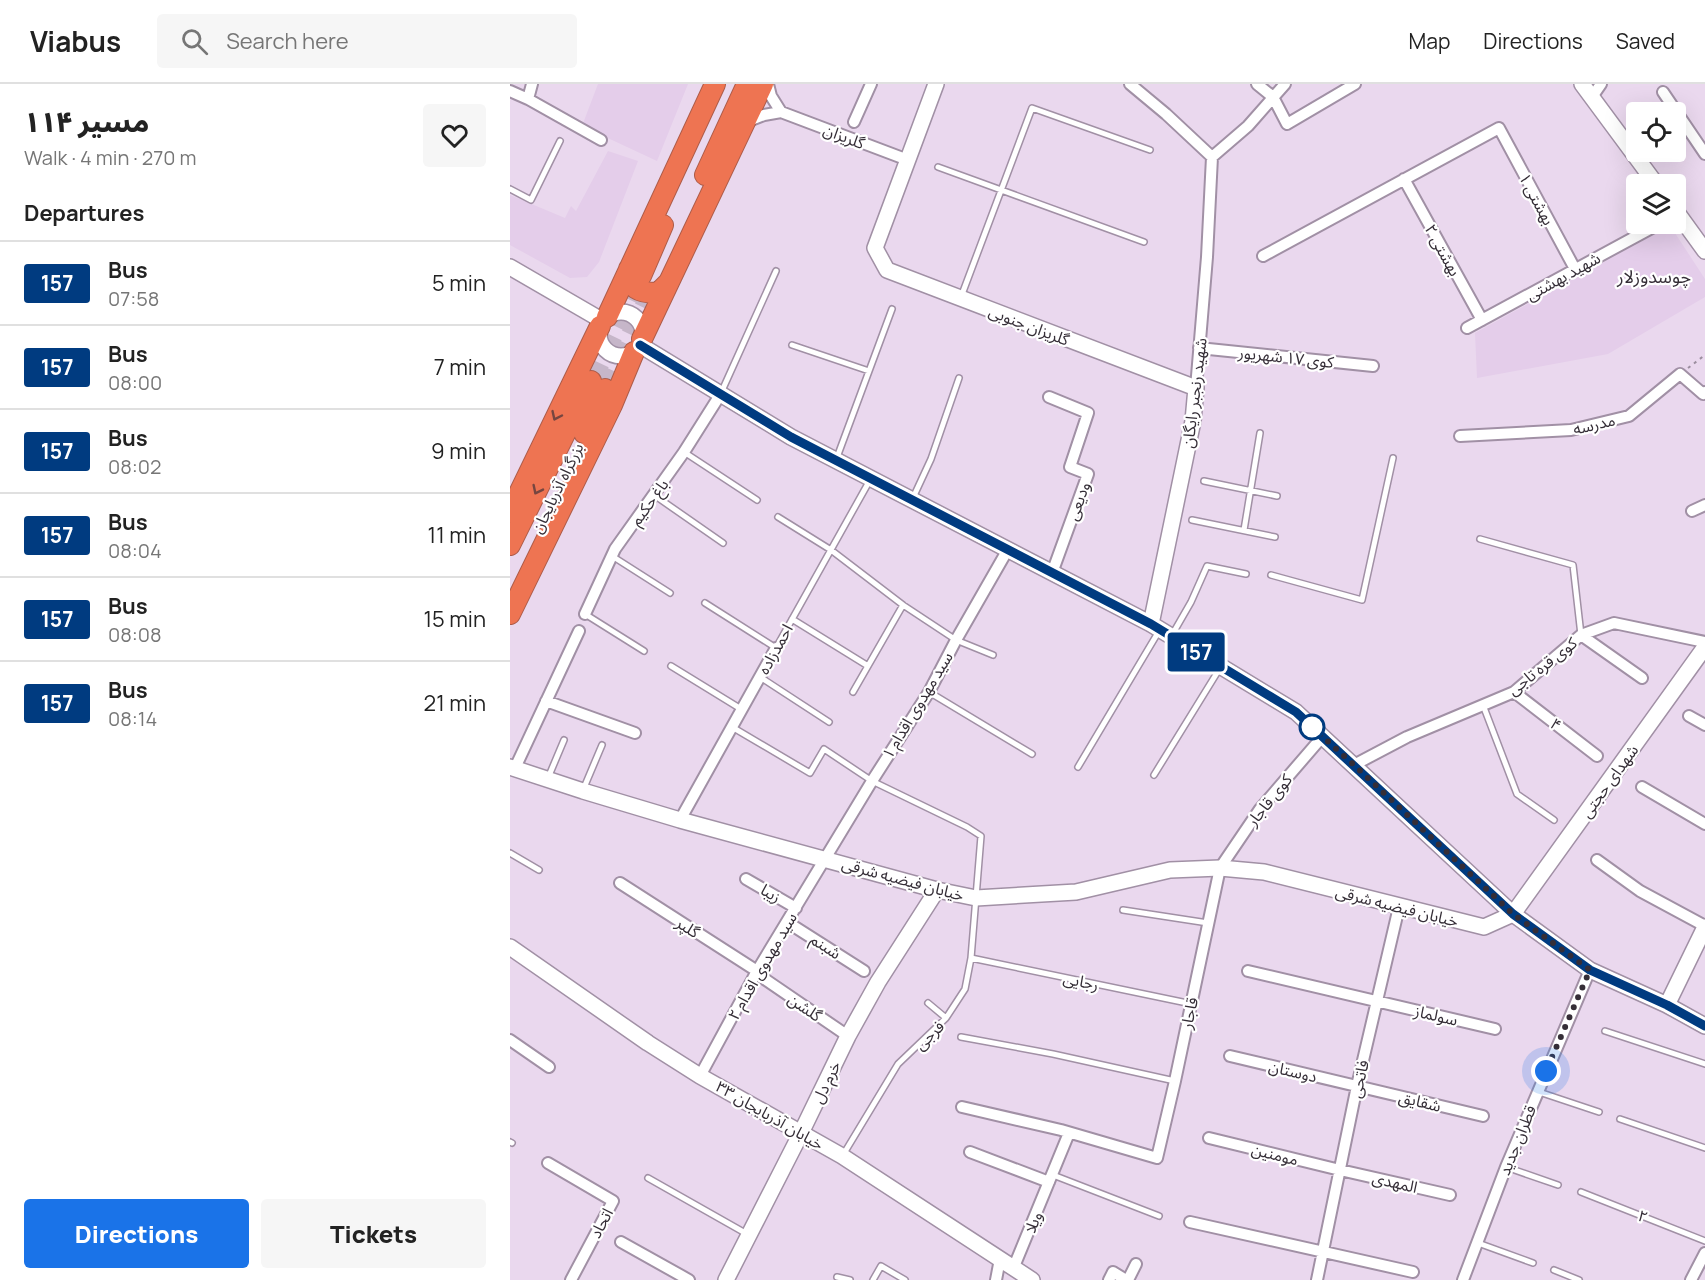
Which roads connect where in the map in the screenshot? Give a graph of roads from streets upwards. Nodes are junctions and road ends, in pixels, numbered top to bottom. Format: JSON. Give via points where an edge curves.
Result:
{"nodes":[{"id":1,"x":532,"y":84,"type":"edge"},
{"id":2,"x":715,"y":84,"type":"edge"},
{"id":3,"x":729,"y":84,"type":"edge"},
{"id":4,"x":747,"y":84,"type":"edge"},
{"id":5,"x":763,"y":84,"type":"edge"},
{"id":6,"x":768,"y":84,"type":"edge"},
{"id":7,"x":871,"y":84,"type":"edge"},
{"id":8,"x":936,"y":84,"type":"edge"},
{"id":9,"x":1130,"y":84,"type":"edge"},
{"id":10,"x":1257,"y":84,"type":"edge"},
{"id":11,"x":1285,"y":84,"type":"edge"},
{"id":12,"x":1354,"y":84,"type":"edge"},
{"id":13,"x":1582,"y":84,"type":"edge"},
{"id":14,"x":1596,"y":90,"type":"edge"},
{"id":15,"x":510,"y":91,"type":"edge"},
{"id":16,"x":1663,"y":92,"type":"dead end"},
{"id":17,"x":1273,"y":97,"type":"junction"},
{"id":18,"x":528,"y":99,"type":"junction"},
{"id":19,"x":781,"y":112,"type":"junction"},
{"id":20,"x":745,"y":122,"type":"junction"},
{"id":21,"x":854,"y":122,"type":"dead end"},
{"id":22,"x":601,"y":140,"type":"dead end"},
{"id":23,"x":1705,"y":154,"type":"edge"},
{"id":24,"x":1212,"y":158,"type":"junction"},
{"id":25,"x":908,"y":160,"type":"junction"},
{"id":26,"x":1650,"y":174,"type":"edge"},
{"id":27,"x":1404,"y":179,"type":"junction"},
{"id":28,"x":1686,"y":226,"type":"edge"},
{"id":29,"x":1640,"y":234,"type":"edge"},
{"id":30,"x":1705,"y":251,"type":"edge"},
{"id":31,"x":1263,"y":256,"type":"dead end"},
{"id":32,"x":510,"y":267,"type":"edge"},
{"id":33,"x":1575,"y":269,"type":"junction"},
{"id":34,"x":649,"y":277,"type":"junction"},
{"id":35,"x":1482,"y":320,"type":"junction"},
{"id":36,"x":603,"y":321,"type":"junction"},
{"id":37,"x":1467,"y":328,"type":"dead end"},
{"id":38,"x":639,"y":345,"type":"junction"},
{"id":39,"x":1199,"y":348,"type":"junction"},
{"id":40,"x":1373,"y":366,"type":"dead end"},
{"id":41,"x":571,"y":384,"type":"junction"},
{"id":42,"x":1196,"y":388,"type":"junction"},
{"id":43,"x":602,"y":392,"type":"junction"},
{"id":44,"x":1705,"y":392,"type":"edge"},
{"id":45,"x":720,"y":395,"type":"junction"},
{"id":46,"x":1049,"y":397,"type":"dead end"},
{"id":47,"x":1460,"y":436,"type":"dead end"},
{"id":48,"x":1705,"y":505,"type":"edge"},
{"id":49,"x":1692,"y":511,"type":"dead end"},
{"id":50,"x":510,"y":512,"type":"edge"},
{"id":51,"x":510,"y":545,"type":"edge"},
{"id":52,"x":1007,"y":551,"type":"junction"},
{"id":53,"x":1052,"y":573,"type":"junction"},
{"id":54,"x":510,"y":587,"type":"edge"},
{"id":55,"x":510,"y":614,"type":"edge"},
{"id":56,"x":585,"y":614,"type":"road end"},
{"id":57,"x":1160,"y":630,"type":"junction"},
{"id":58,"x":579,"y":631,"type":"dead end"},
{"id":59,"x":1581,"y":635,"type":"junction"},
{"id":60,"x":1705,"y":642,"type":"edge"},
{"id":61,"x":1705,"y":647,"type":"edge"},
{"id":62,"x":776,"y":648,"type":"road end"},
{"id":63,"x":1642,"y":678,"type":"dead end"},
{"id":64,"x":1514,"y":692,"type":"junction"},
{"id":65,"x":546,"y":701,"type":"junction"},
{"id":66,"x":1689,"y":716,"type":"dead end"},
{"id":67,"x":1705,"y":725,"type":"edge"},
{"id":68,"x":635,"y":734,"type":"dead end"},
{"id":69,"x":1323,"y":736,"type":"junction"},
{"id":70,"x":1597,"y":756,"type":"dead end"},
{"id":71,"x":1354,"y":765,"type":"junction"},
{"id":72,"x":512,"y":767,"type":"edge"},
{"id":73,"x":1642,"y":787,"type":"dead end"},
{"id":74,"x":680,"y":820,"type":"junction"},
{"id":75,"x":1705,"y":824,"type":"edge"},
{"id":76,"x":826,"y":859,"type":"junction"},
{"id":77,"x":1597,"y":860,"type":"dead end"},
{"id":78,"x":1220,"y":868,"type":"junction"},
{"id":79,"x":746,"y":879,"type":"dead end"},
{"id":80,"x":620,"y":883,"type":"dead end"},
{"id":81,"x":937,"y":890,"type":"junction"},
{"id":82,"x":1399,"y":907,"type":"junction"},
{"id":83,"x":796,"y":908,"type":"junction"},
{"id":84,"x":1513,"y":914,"type":"junction"},
{"id":85,"x":787,"y":922,"type":"junction"},
{"id":86,"x":1705,"y":927,"type":"edge"},
{"id":87,"x":511,"y":950,"type":"edge"},
{"id":88,"x":1590,"y":970,"type":"junction"},
{"id":89,"x":864,"y":971,"type":"dead end"},
{"id":90,"x":1248,"y":971,"type":"dead end"},
{"id":91,"x":760,"y":975,"type":"junction"},
{"id":92,"x":1377,"y":1001,"type":"junction"},
{"id":93,"x":1667,"y":1005,"type":"junction"},
{"id":94,"x":1705,"y":1026,"type":"edge"},
{"id":95,"x":1495,"y":1029,"type":"dead end"},
{"id":96,"x":848,"y":1036,"type":"junction"},
{"id":97,"x":510,"y":1040,"type":"edge"},
{"id":98,"x":1230,"y":1056,"type":"dead end"},
{"id":99,"x":549,"y":1067,"type":"dead end"},
{"id":100,"x":700,"y":1076,"type":"junction"},
{"id":101,"x":1357,"y":1086,"type":"junction"},
{"id":102,"x":962,"y":1107,"type":"dead end"},
{"id":103,"x":1484,"y":1116,"type":"dead end"},
{"id":104,"x":801,"y":1133,"type":"junction"},
{"id":105,"x":1069,"y":1133,"type":"junction"},
{"id":106,"x":1209,"y":1138,"type":"dead end"},
{"id":107,"x":970,"y":1152,"type":"dead end"},
{"id":108,"x":548,"y":1163,"type":"dead end"},
{"id":109,"x":1340,"y":1170,"type":"junction"},
{"id":110,"x":1051,"y":1178,"type":"junction"},
{"id":111,"x":1450,"y":1195,"type":"dead end"},
{"id":112,"x":1190,"y":1222,"type":"dead end"},
{"id":113,"x":621,"y":1242,"type":"dead end"},
{"id":114,"x":1323,"y":1253,"type":"junction"},
{"id":115,"x":1705,"y":1253,"type":"edge"},
{"id":116,"x":1000,"y":1259,"type":"junction"},
{"id":117,"x":1136,"y":1264,"type":"dead end"},
{"id":118,"x":1013,"y":1269,"type":"junction"},
{"id":119,"x":1413,"y":1272,"type":"dead end"},
{"id":120,"x":571,"y":1280,"type":"edge"},
{"id":121,"x":689,"y":1280,"type":"edge"},
{"id":122,"x":726,"y":1280,"type":"edge"},
{"id":123,"x":996,"y":1280,"type":"edge"},
{"id":124,"x":1032,"y":1280,"type":"edge"},
{"id":125,"x":1109,"y":1280,"type":"edge"},
{"id":126,"x":1127,"y":1280,"type":"edge"},
{"id":127,"x":1317,"y":1280,"type":"edge"},
{"id":128,"x":1463,"y":1280,"type":"edge"},
{"id":129,"x":1691,"y":1280,"type":"edge"}],
"edges":[{"from":1,"to":18,"type":"street"},
{"from":2,"to":34,"type":"highway"},
{"from":3,"to":34,"type":"highway"},
{"from":4,"to":34,"type":"highway"},
{"from":5,"to":20,"type":"highway"},
{"from":6,"to":19,"type":"street"},
{"from":7,"to":21,"type":"street"},
{"from":8,"to":25,"type":"street"},
{"from":9,"to":24,"type":"street"},
{"from":10,"to":17,"type":"street"},
{"from":11,"to":17,"type":"street"},
{"from":12,"to":17,"type":"street","via":[[1287,124]]},
{"from":13,"to":14,"type":"street"},
{"from":14,"to":26,"type":"street"},
{"from":15,"to":18,"type":"street"},
{"from":16,"to":23,"type":"street"},
{"from":17,"to":24,"type":"street"},
{"from":18,"to":22,"type":"street"},
{"from":19,"to":20,"type":"street"},
{"from":19,"to":25,"type":"street","name":"گلریزان"},
{"from":20,"to":34,"type":"highway"},
{"from":24,"to":39,"type":"street","name":"شهید رنجبر رایگان"},
{"from":25,"to":42,"type":"street","name":"گلریزان جنوبی","via":[[875,248],[887,270]]},
{"from":27,"to":31,"type":"street"},
{"from":27,"to":33,"type":"street","name":"بهشتی ۱","via":[[1499,128]]},
{"from":27,"to":35,"type":"street","name":"بهشتی ۲"},
{"from":28,"to":30,"type":"street"},
{"from":29,"to":33,"type":"street","name":"شهید بهشتی"},
{"from":32,"to":36,"type":"street"},
{"from":33,"to":35,"type":"street","name":"شهید بهشتی"},
{"from":34,"to":36,"type":"highway"},
{"from":34,"to":38,"type":"highway"},
{"from":35,"to":37,"type":"street","name":"شهید بهشتی"},
{"from":36,"to":38,"type":"street","via":[[619,312],[632,315],[641,325]]},
{"from":36,"to":38,"type":"street","via":[[598,335],[607,351],[625,355]]},
{"from":36,"to":41,"type":"highway"},
{"from":38,"to":43,"type":"highway"},
{"from":38,"to":45,"type":"street"},
{"from":39,"to":40,"type":"street","name":"کوی ۱۷ شهریور"},
{"from":39,"to":42,"type":"street","name":"شهید رنجبر رایگان"},
{"from":41,"to":43,"type":"highway","via":[[583,377],[595,377],[606,383],[612,393]]},
{"from":41,"to":50,"type":"highway","one_way":true},
{"from":42,"to":57,"type":"street","name":"شهید رنجبر رایگان"},
{"from":43,"to":51,"type":"highway","name":"بزرگراه آذربایجان","one_way":true},
{"from":43,"to":54,"type":"highway","name":"بزرگراه آذربایجان"},
{"from":43,"to":55,"type":"highway"},
{"from":44,"to":47,"type":"street","name":"مدرسه","via":[[1680,374],[1629,416],[1571,430]]},
{"from":45,"to":52,"type":"street"},
{"from":45,"to":56,"type":"street","name":"باغ حکیم","via":[[615,549]]},
{"from":46,"to":53,"type":"street","name":"ودیعی","via":[[1088,413],[1070,467],[1088,474]]},
{"from":48,"to":49,"type":"street"},
{"from":52,"to":53,"type":"street"},
{"from":52,"to":76,"type":"street","name":"سید مهدوی اقدام ۱","via":[[929,692]]},
{"from":53,"to":57,"type":"street"},
{"from":57,"to":69,"type":"street","via":[[1296,712]]},
{"from":58,"to":65,"type":"street"},
{"from":59,"to":60,"type":"street","name":"کوی قره تاجی","via":[[1614,623]]},
{"from":59,"to":63,"type":"street"},
{"from":59,"to":64,"type":"street","name":"کوی قره تاجی"},
{"from":61,"to":84,"type":"street","name":"شهدای حجتی"},
{"from":62,"to":74,"type":"street","name":"احمدزاده"},
{"from":64,"to":70,"type":"street","name":"۴"},
{"from":64,"to":71,"type":"street","name":"کوی قره تاجی","via":[[1407,737]]},
{"from":65,"to":68,"type":"street"},
{"from":65,"to":72,"type":"street"},
{"from":66,"to":67,"type":"street"},
{"from":69,"to":71,"type":"street"},
{"from":69,"to":78,"type":"street","name":"کوی قاجار","via":[[1260,809]]},
{"from":71,"to":84,"type":"street"},
{"from":72,"to":74,"type":"street","name":"خیابان فیضیه شرقی"},
{"from":73,"to":75,"type":"street"},
{"from":74,"to":76,"type":"street","name":"خیابان فیضیه شرقی"},
{"from":76,"to":81,"type":"street","name":"خیابان فیضیه شرقی"},
{"from":76,"to":83,"type":"street","name":"سید مهدوی اقدام ۲"},
{"from":77,"to":86,"type":"street","via":[[1640,891]]},
{"from":78,"to":81,"type":"street","name":"خیابان فیضیه شرقی","via":[[1170,870],[1076,892],[976,898]]},
{"from":78,"to":82,"type":"street","name":"خیابان فیضیه شرقی","via":[[1264,872]]},
{"from":78,"to":105,"type":"street","name":"قاجار","via":[[1157,1158]]},
{"from":79,"to":83,"type":"street","name":"زیبا"},
{"from":80,"to":91,"type":"street","name":"گلپر"},
{"from":81,"to":96,"type":"street","name":"خرم دل"},
{"from":82,"to":84,"type":"street","name":"خیابان فیضیه شرقی","via":[[1484,927]]},
{"from":82,"to":92,"type":"street","name":"فاتحی"},
{"from":83,"to":85,"type":"street","name":"سید مهدوی اقدام ۲"},
{"from":84,"to":88,"type":"street"},
{"from":85,"to":89,"type":"street","name":"شبنم"},
{"from":85,"to":91,"type":"street","name":"سید مهدوی اقدام ۲"},
{"from":86,"to":93,"type":"street"},
{"from":87,"to":100,"type":"street","name":"خیابان آذربایجان ۳۳"},
{"from":88,"to":93,"type":"street"},
{"from":88,"to":128,"type":"street","name":"قطران جدید","via":[[1537,1091]]},
{"from":90,"to":92,"type":"street","name":"سولماز"},
{"from":91,"to":96,"type":"street","name":"گلشن"},
{"from":91,"to":100,"type":"street","name":"سید مهدوی اقدام ۲"},
{"from":92,"to":95,"type":"street","name":"سولماز"},
{"from":92,"to":101,"type":"street","name":"فاتحی"},
{"from":93,"to":94,"type":"street"},
{"from":96,"to":104,"type":"street","name":"خرم دل"},
{"from":97,"to":99,"type":"street"},
{"from":98,"to":101,"type":"street","name":"دوستان"},
{"from":100,"to":104,"type":"street","name":"خیابان آذربایجان ۳۳"},
{"from":101,"to":103,"type":"street","name":"شقایق"},
{"from":101,"to":109,"type":"street","name":"فاتحی"},
{"from":102,"to":105,"type":"street"},
{"from":104,"to":116,"type":"street","name":"خیابان آذربایجان ۳۳"},
{"from":104,"to":122,"type":"street","name":"خرم دل"},
{"from":105,"to":110,"type":"street","name":"ویلا"},
{"from":106,"to":109,"type":"street","name":"مومنین"},
{"from":107,"to":110,"type":"street"},
{"from":108,"to":120,"type":"street","name":"اتحاد","via":[[613,1201]]},
{"from":109,"to":111,"type":"street","name":"المهدی"},
{"from":109,"to":114,"type":"street","name":"فاتحی"},
{"from":110,"to":118,"type":"street","name":"ویلا"},
{"from":112,"to":114,"type":"street"},
{"from":113,"to":121,"type":"street"},
{"from":114,"to":119,"type":"street"},
{"from":114,"to":127,"type":"street","name":"فاتحی"},
{"from":115,"to":129,"type":"street"},
{"from":116,"to":118,"type":"street","name":"خیابان آذربایجان ۳۳"},
{"from":116,"to":123,"type":"street"},
{"from":117,"to":126,"type":"street"},
{"from":118,"to":124,"type":"street","name":"خیابان آذربایجان ۳۳"},
{"from":125,"to":126,"type":"street","via":[[1113,1272]]}]}
